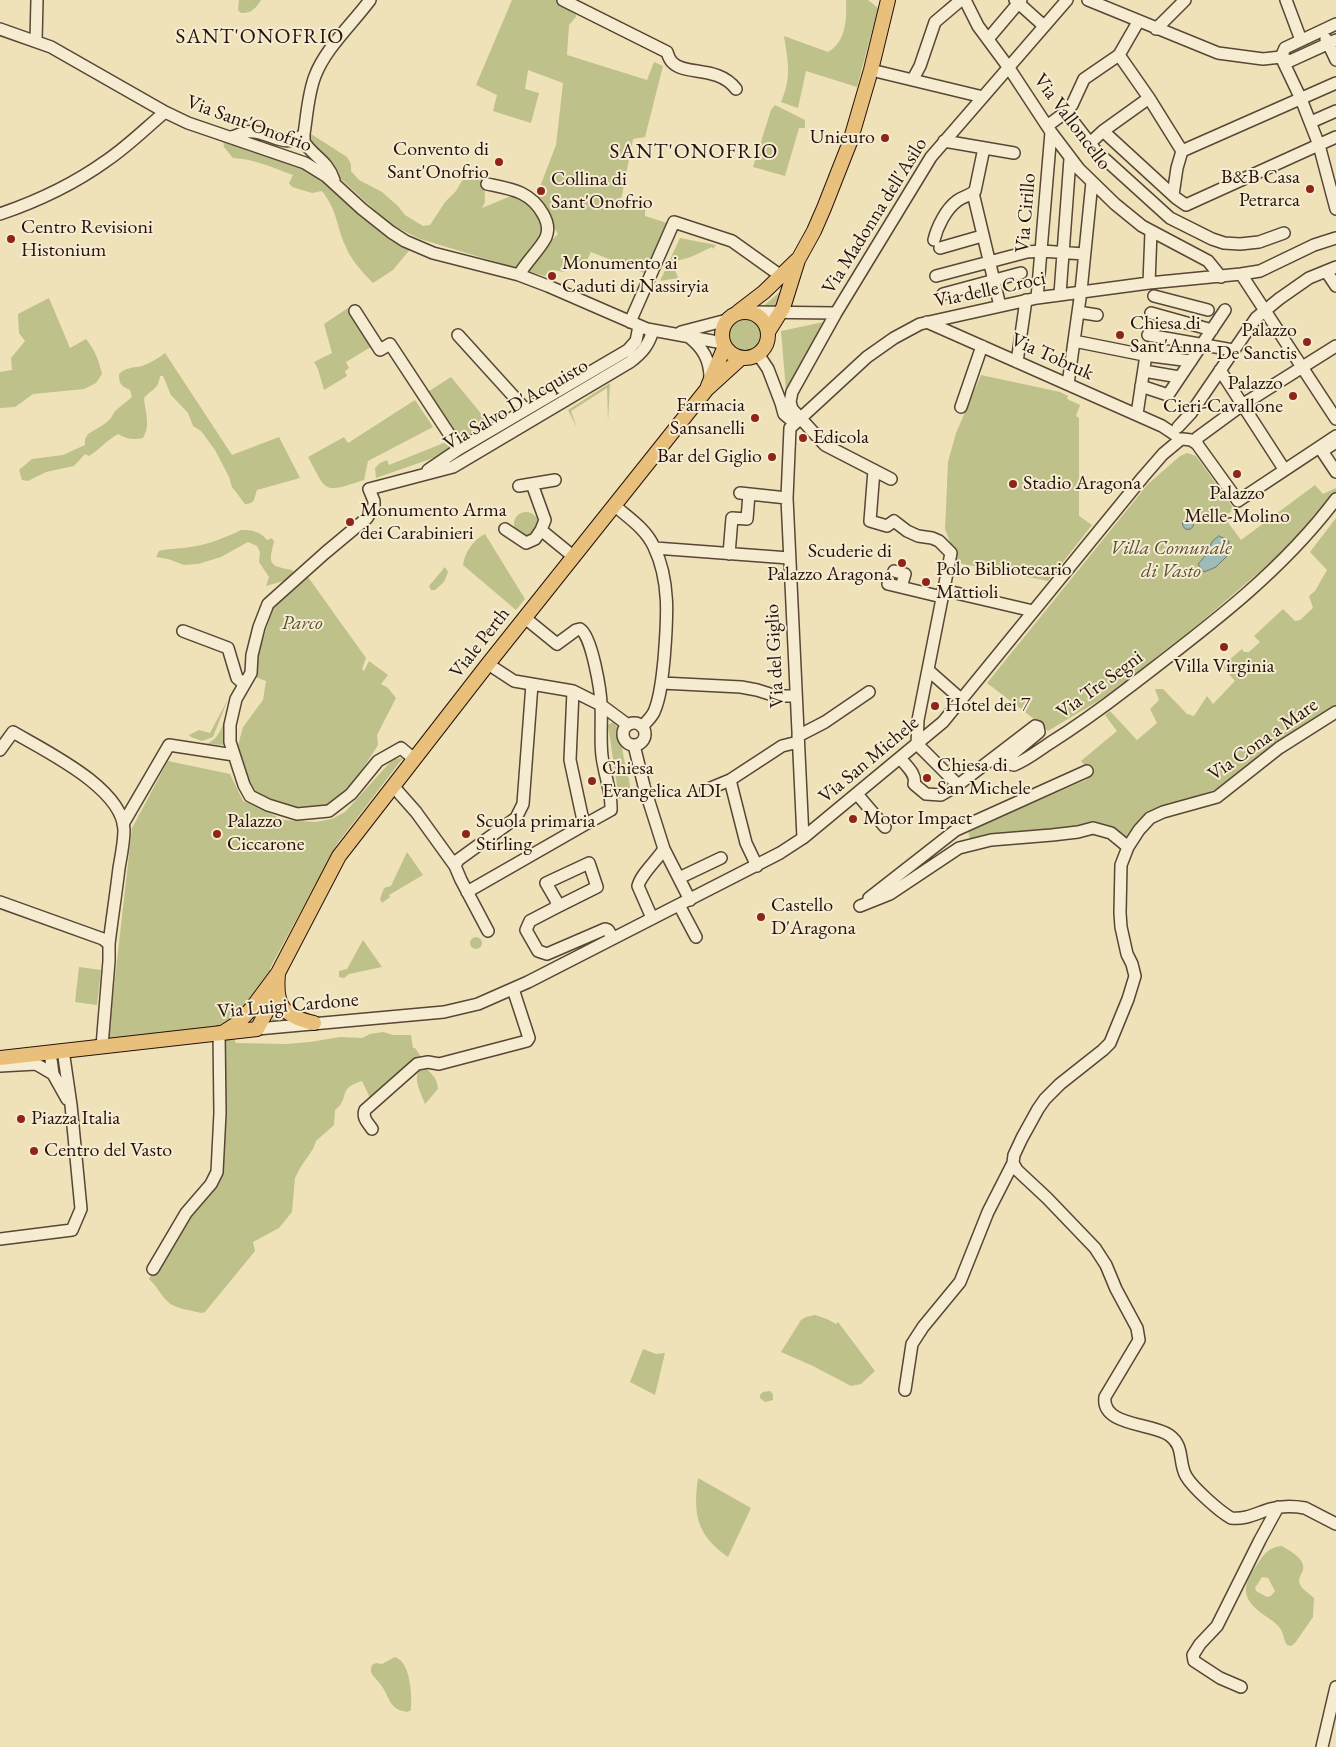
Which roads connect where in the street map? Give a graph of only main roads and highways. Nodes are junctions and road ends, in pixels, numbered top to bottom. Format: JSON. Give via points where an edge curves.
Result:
{"nodes":[{"id":1,"x":888,"y":0,"type":"edge"},
{"id":2,"x":798,"y":260,"type":"junction"},
{"id":3,"x":739,"y":315,"type":"junction"},
{"id":4,"x":768,"y":332,"type":"junction"},
{"id":5,"x":724,"y":345,"type":"junction"},
{"id":6,"x":741,"y":358,"type":"junction"},
{"id":7,"x":709,"y":384,"type":"junction"},
{"id":8,"x":274,"y":979,"type":"junction"},
{"id":9,"x":257,"y":1002,"type":"junction"},
{"id":10,"x":314,"y":1023,"type":"road end"},
{"id":11,"x":257,"y":1028,"type":"junction"},
{"id":12,"x":222,"y":1032,"type":"junction"},
{"id":13,"x":0,"y":1058,"type":"edge"}],
"edges":[{"from":1,"to":2,"type":"main road","via":[[872,70],[847,150],[814,231]]},
{"from":2,"to":3,"type":"main road"},
{"from":2,"to":4,"type":"main road","via":[[780,313]]},
{"from":3,"to":4,"type":"main road","via":[[763,320]]},
{"from":3,"to":5,"type":"main road","via":[[722,331]]},
{"from":4,"to":6,"type":"main road","via":[[766,345],[758,354]]},
{"from":5,"to":6,"type":"main road","via":[[729,352]]},
{"from":5,"to":7,"type":"main road","name":"Viale Perth"},
{"from":6,"to":7,"type":"main road","name":"Viale Perth"},
{"from":7,"to":8,"type":"main road","name":"Viale Perth","via":[[339,856]]},
{"from":8,"to":9,"type":"main road","name":"Viale Perth"},
{"from":8,"to":10,"type":"main road","name":"Viale Perth","via":[[276,991],[288,1014]]},
{"from":8,"to":11,"type":"main road","name":"Viale Perth","via":[[268,1009]]},
{"from":9,"to":11,"type":"main road"},
{"from":9,"to":12,"type":"main road","name":"Viale Perth","via":[[238,1023]]},
{"from":11,"to":12,"type":"main road","name":"Via Luigi Cardone"},
{"from":12,"to":13,"type":"main road","name":"Via Luigi Cardone"}]}
